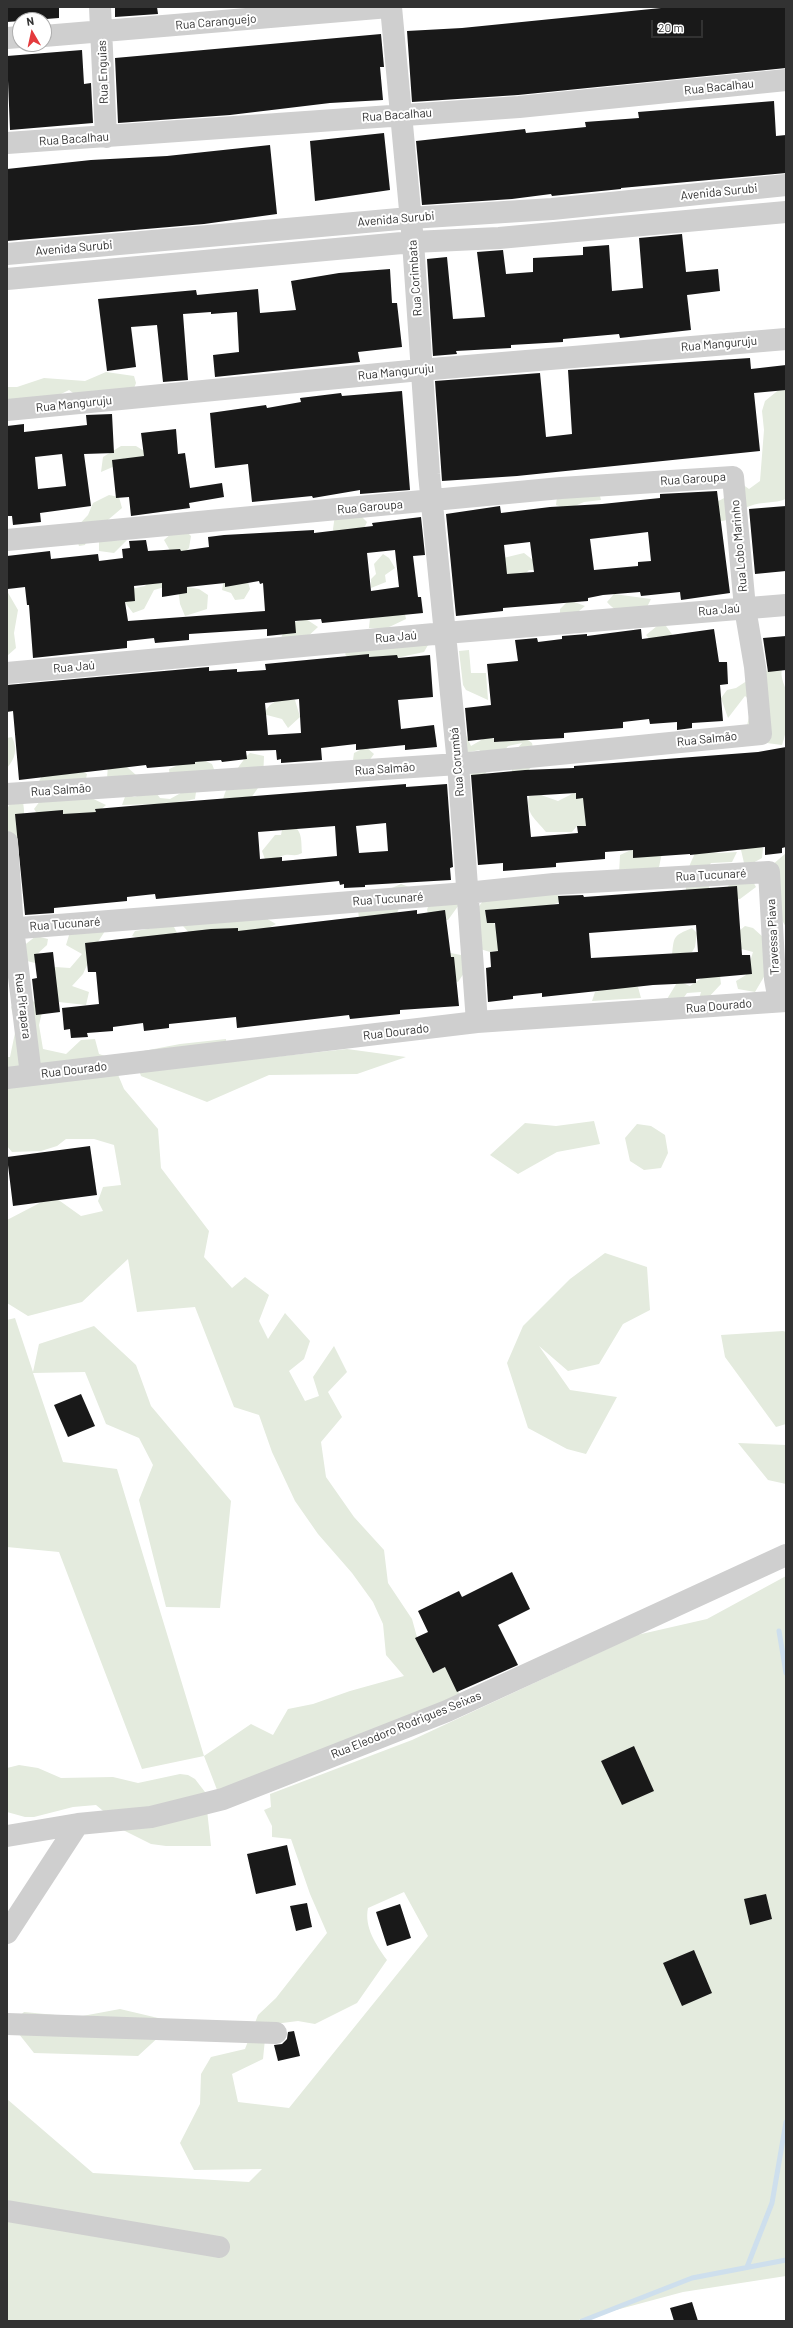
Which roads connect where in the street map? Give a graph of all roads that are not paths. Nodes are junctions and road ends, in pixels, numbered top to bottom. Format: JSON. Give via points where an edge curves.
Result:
{"nodes":[{"id":1,"x":100,"y":7,"type":"edge"},
{"id":2,"x":390,"y":7,"type":"edge"},
{"id":3,"x":102,"y":31,"type":"junction"},
{"id":4,"x":52,"y":35,"type":"edge"},
{"id":5,"x":786,"y":80,"type":"edge"},
{"id":6,"x":402,"y":114,"type":"junction"},
{"id":7,"x":106,"y":137,"type":"junction"},
{"id":8,"x":7,"y":143,"type":"edge"},
{"id":9,"x":786,"y":185,"type":"edge"},
{"id":10,"x":786,"y":212,"type":"edge"},
{"id":11,"x":410,"y":218,"type":"junction"},
{"id":12,"x":413,"y":242,"type":"junction"},
{"id":13,"x":7,"y":254,"type":"edge"},
{"id":14,"x":7,"y":279,"type":"edge"},
{"id":15,"x":786,"y":339,"type":"edge"},
{"id":16,"x":420,"y":370,"type":"junction"},
{"id":17,"x":7,"y":410,"type":"edge"},
{"id":18,"x":733,"y":477,"type":"joint"},
{"id":19,"x":433,"y":502,"type":"junction"},
{"id":20,"x":7,"y":540,"type":"edge"},
{"id":21,"x":786,"y":605,"type":"edge"},
{"id":22,"x":745,"y":608,"type":"junction"},
{"id":23,"x":445,"y":633,"type":"junction"},
{"id":24,"x":7,"y":673,"type":"edge"},
{"id":25,"x":761,"y":734,"type":"joint"},
{"id":26,"x":458,"y":764,"type":"junction"},
{"id":27,"x":7,"y":794,"type":"edge"},
{"id":28,"x":7,"y":842,"type":"edge"},
{"id":29,"x":769,"y":872,"type":"joint"},
{"id":30,"x":466,"y":893,"type":"junction"},
{"id":31,"x":10,"y":929,"type":"edge"},
{"id":32,"x":782,"y":1001,"type":"edge"},
{"id":33,"x":477,"y":1022,"type":"junction"},
{"id":34,"x":31,"y":1075,"type":"junction"},
{"id":35,"x":7,"y":1078,"type":"edge"},
{"id":36,"x":786,"y":1555,"type":"edge"},
{"id":37,"x":78,"y":1824,"type":"junction"},
{"id":38,"x":7,"y":1836,"type":"edge"},
{"id":39,"x":7,"y":1933,"type":"edge"},
{"id":40,"x":7,"y":2024,"type":"edge"},
{"id":41,"x":276,"y":2033,"type":"dead end"},
{"id":42,"x":7,"y":2211,"type":"edge"},
{"id":43,"x":219,"y":2247,"type":"dead end"}],
"edges":[{"from":1,"to":3,"type":"street","name":"Rua Enguias"},
{"from":2,"to":3,"type":"street","name":"Rua Caranguejo"},
{"from":2,"to":6,"type":"street","name":"Rua Corimbata"},
{"from":3,"to":4,"type":"street","name":"Rua Caranguejo"},
{"from":3,"to":7,"type":"street","name":"Rua Enguias"},
{"from":5,"to":6,"type":"street","name":"Rua Bacalhau","via":[[519,107]]},
{"from":6,"to":7,"type":"street","name":"Rua Bacalhau"},
{"from":6,"to":11,"type":"street","name":"Rua Corimbata"},
{"from":7,"to":8,"type":"street","name":"Rua Bacalhau"},
{"from":9,"to":11,"type":"street","name":"Avenida Surubi","via":[[552,209]]},
{"from":10,"to":12,"type":"street","name":"Avenida Surubi","via":[[499,238]]},
{"from":11,"to":12,"type":"street","name":"Rua Corimbata"},
{"from":11,"to":13,"type":"street","name":"Avenida Surubi"},
{"from":12,"to":14,"type":"street","name":"Avenida Surubi"},
{"from":12,"to":16,"type":"street","name":"Rua Corimbata"},
{"from":15,"to":16,"type":"street","name":"Rua Manguruju"},
{"from":16,"to":17,"type":"street","name":"Rua Manguruju"},
{"from":16,"to":19,"type":"street","name":"Rua Corimbata"},
{"from":18,"to":19,"type":"street","name":"Rua Garoupa","via":[[561,488]]},
{"from":18,"to":22,"type":"street","name":"Rua Lobo Marinho"},
{"from":19,"to":20,"type":"street","name":"Rua Garoupa"},
{"from":19,"to":23,"type":"street","name":"Rua Corumbá"},
{"from":21,"to":22,"type":"street","name":"Rua Jaú"},
{"from":22,"to":23,"type":"street","name":"Rua Jaú"},
{"from":22,"to":25,"type":"street","name":"Rua Lobo Marinho","via":[[755,666]]},
{"from":23,"to":24,"type":"street","name":"Rua Jaú"},
{"from":23,"to":26,"type":"street","name":"Rua Corumbá"},
{"from":25,"to":26,"type":"street","name":"Rua Salmão"},
{"from":26,"to":27,"type":"street","name":"Rua Salmão"},
{"from":26,"to":30,"type":"street","name":"Rua Corumbá"},
{"from":28,"to":31,"type":"street","name":"Rua Pirapara"},
{"from":29,"to":30,"type":"street","name":"Rua Tucunaré","via":[[554,884]]},
{"from":29,"to":32,"type":"street","name":"Travessa Piava","via":[[775,979]]},
{"from":30,"to":31,"type":"street","name":"Rua Tucunaré"},
{"from":30,"to":33,"type":"street","name":"Rua Corumbá"},
{"from":31,"to":34,"type":"street","name":"Rua Pirapara"},
{"from":32,"to":33,"type":"street","name":"Rua Dourado"},
{"from":33,"to":34,"type":"street","name":"Rua Dourado"},
{"from":34,"to":35,"type":"street","name":"Rua Dourado"},
{"from":36,"to":37,"type":"street","name":"Rua Eleodoro Rodrigues Seixas","via":[[447,1710],[222,1799],[151,1817]]},
{"from":37,"to":38,"type":"street","name":"Rua Eleodoro Rodrigues Seixas"},
{"from":37,"to":39,"type":"street"},
{"from":40,"to":41,"type":"street"},
{"from":42,"to":43,"type":"street"}]}
